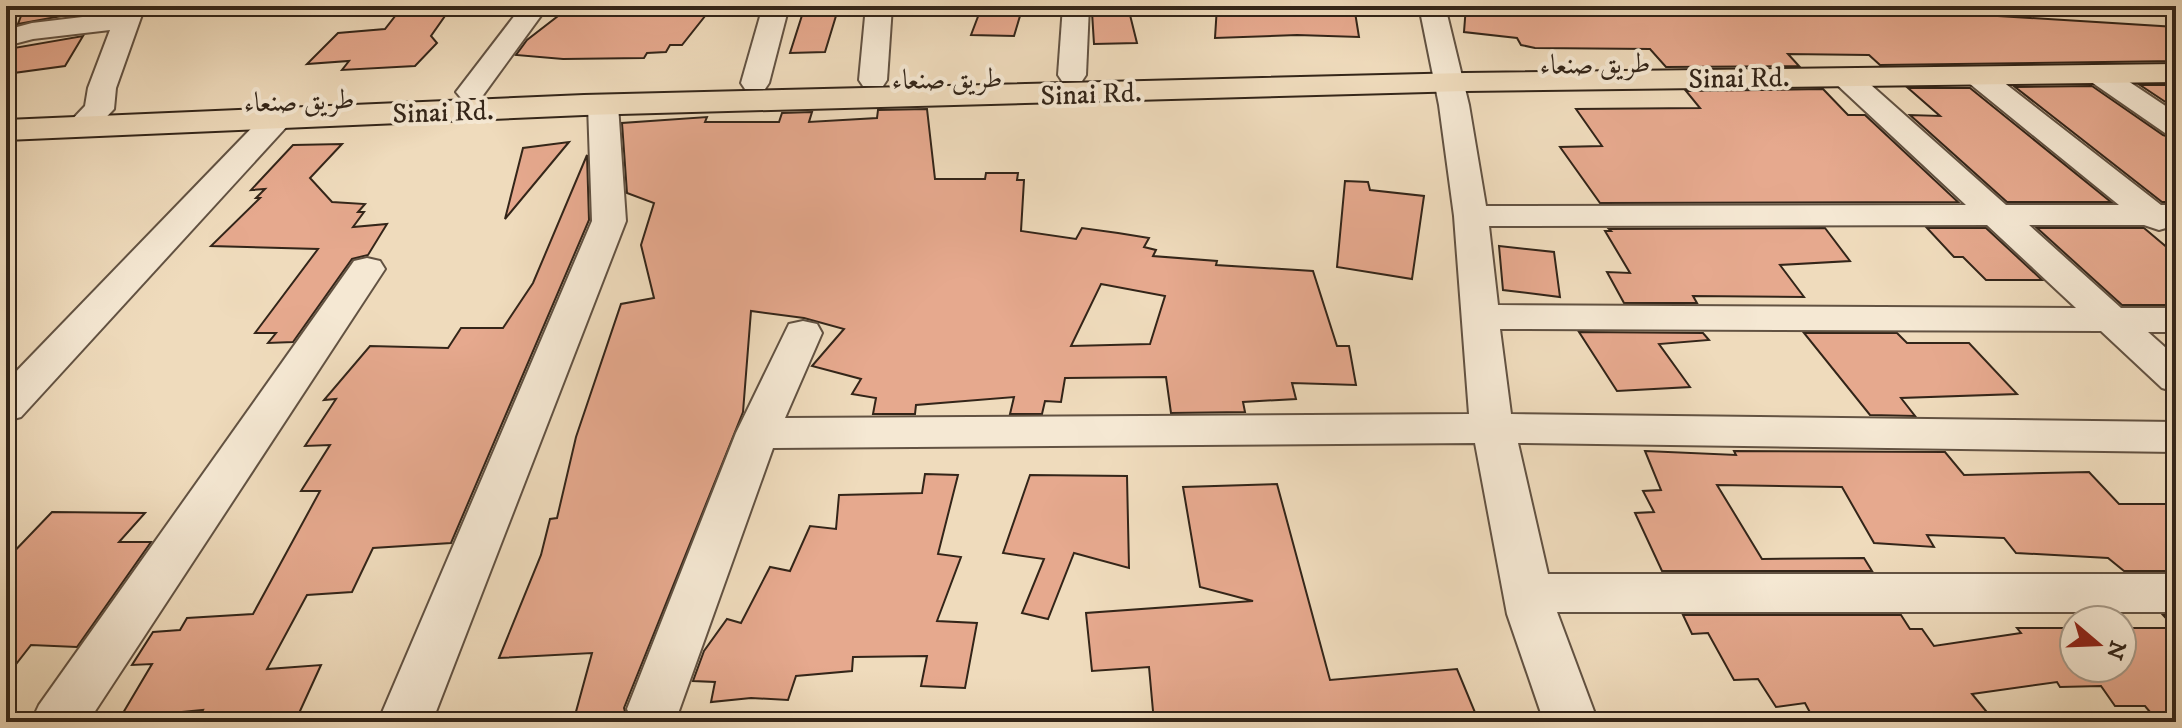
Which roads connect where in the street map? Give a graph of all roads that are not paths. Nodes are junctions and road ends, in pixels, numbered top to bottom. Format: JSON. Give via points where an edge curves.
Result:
{"nodes":[{"id":1,"x":535,"y":6,"type":"edge"},
{"id":2,"x":776,"y":6,"type":"edge"},
{"id":3,"x":879,"y":6,"type":"edge"},
{"id":4,"x":1076,"y":6,"type":"edge"},
{"id":5,"x":1432,"y":6,"type":"edge"},
{"id":6,"x":1453,"y":6,"type":"edge"},
{"id":7,"x":129,"y":13,"type":"edge"},
{"id":8,"x":6,"y":38,"type":"edge"},
{"id":9,"x":2176,"y":56,"type":"edge"},
{"id":10,"x":1974,"y":73,"type":"junction"},
{"id":11,"x":2097,"y":73,"type":"junction"},
{"id":12,"x":2176,"y":73,"type":"edge"},
{"id":13,"x":1072,"y":75,"type":"junction"},
{"id":14,"x":1843,"y":75,"type":"junction"},
{"id":15,"x":873,"y":80,"type":"junction"},
{"id":16,"x":1454,"y":80,"type":"junction"},
{"id":17,"x":755,"y":83,"type":"junction"},
{"id":18,"x":471,"y":92,"type":"junction"},
{"id":19,"x":603,"y":105,"type":"junction"},
{"id":20,"x":6,"y":113,"type":"edge"},
{"id":21,"x":279,"y":117,"type":"junction"},
{"id":22,"x":90,"y":118,"type":"junction"},
{"id":23,"x":2176,"y":127,"type":"edge"},
{"id":24,"x":6,"y":130,"type":"edge"},
{"id":25,"x":1998,"y":215,"type":"junction"},
{"id":26,"x":1471,"y":216,"type":"junction"},
{"id":27,"x":2168,"y":221,"type":"edge"},
{"id":28,"x":367,"y":269,"type":"dead end"},
{"id":29,"x":1478,"y":317,"type":"junction"},
{"id":30,"x":2114,"y":320,"type":"junction"},
{"id":31,"x":2176,"y":320,"type":"edge"},
{"id":32,"x":803,"y":333,"type":"dead end"},
{"id":33,"x":2176,"y":379,"type":"edge"},
{"id":34,"x":6,"y":407,"type":"edge"},
{"id":35,"x":1494,"y":428,"type":"junction"},
{"id":36,"x":757,"y":433,"type":"junction"},
{"id":37,"x":2176,"y":437,"type":"edge"},
{"id":38,"x":1527,"y":593,"type":"junction"},
{"id":39,"x":2176,"y":593,"type":"edge"},
{"id":40,"x":654,"y":709,"type":"dead end"},
{"id":41,"x":58,"y":722,"type":"edge"},
{"id":42,"x":405,"y":722,"type":"edge"},
{"id":43,"x":1571,"y":722,"type":"edge"}],
"edges":[{"from":1,"to":18,"type":"street"},
{"from":2,"to":17,"type":"street"},
{"from":3,"to":15,"type":"street"},
{"from":4,"to":13,"type":"street"},
{"from":5,"to":16,"type":"street"},
{"from":6,"to":16,"type":"street"},
{"from":7,"to":8,"type":"street"},
{"from":7,"to":22,"type":"street"},
{"from":9,"to":16,"type":"main road","name":"طريق صنعاء"},
{"from":10,"to":11,"type":"main road","name":"Sinai Rd."},
{"from":10,"to":14,"type":"main road","name":"Sinai Rd."},
{"from":10,"to":27,"type":"street"},
{"from":11,"to":12,"type":"main road","name":"Sinai Rd."},
{"from":11,"to":23,"type":"street"},
{"from":13,"to":15,"type":"main road","name":"طريق صنعاء"},
{"from":13,"to":16,"type":"main road","name":"طريق صنعاء"},
{"from":14,"to":16,"type":"main road","name":"Sinai Rd."},
{"from":14,"to":25,"type":"street"},
{"from":15,"to":17,"type":"main road","name":"طريق صنعاء"},
{"from":16,"to":19,"type":"main road","name":"Sinai Rd."},
{"from":16,"to":26,"type":"street"},
{"from":17,"to":18,"type":"main road","name":"طريق صنعاء"},
{"from":18,"to":22,"type":"main road","name":"طريق صنعاء"},
{"from":19,"to":21,"type":"main road","name":"Sinai Rd."},
{"from":19,"to":42,"type":"street","via":[[609,221]]},
{"from":20,"to":22,"type":"main road","name":"طريق صنعاء"},
{"from":21,"to":22,"type":"main road","name":"Sinai Rd."},
{"from":21,"to":34,"type":"street"},
{"from":22,"to":24,"type":"main road","name":"Sinai Rd."},
{"from":25,"to":26,"type":"street"},
{"from":25,"to":27,"type":"street"},
{"from":25,"to":30,"type":"street"},
{"from":26,"to":29,"type":"street"},
{"from":28,"to":41,"type":"street"},
{"from":29,"to":30,"type":"street"},
{"from":29,"to":35,"type":"street"},
{"from":30,"to":31,"type":"street"},
{"from":30,"to":33,"type":"street"},
{"from":32,"to":36,"type":"street"},
{"from":35,"to":36,"type":"street"},
{"from":35,"to":37,"type":"street"},
{"from":35,"to":38,"type":"street"},
{"from":36,"to":40,"type":"street"},
{"from":38,"to":39,"type":"street"},
{"from":38,"to":43,"type":"street"}]}
